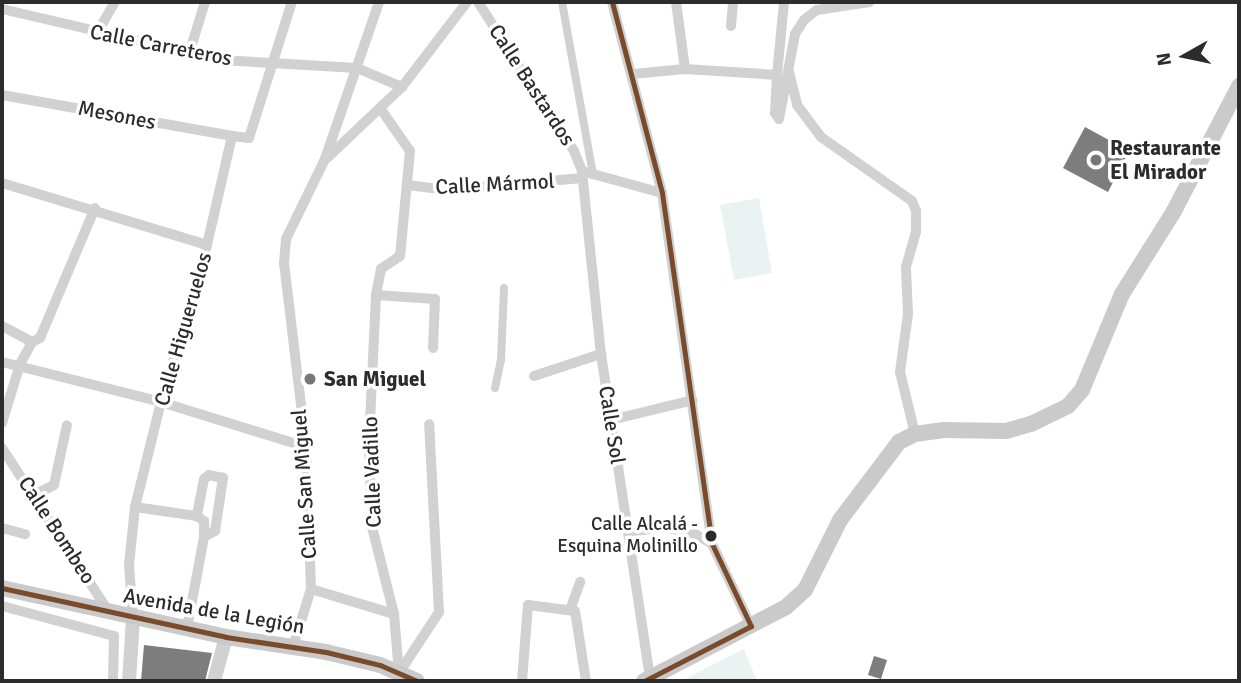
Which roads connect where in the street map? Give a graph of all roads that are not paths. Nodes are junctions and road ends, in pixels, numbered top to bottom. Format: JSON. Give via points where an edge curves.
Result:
{"nodes":[{"id":1,"x":115,"y":2,"type":"edge"},
{"id":2,"x":205,"y":2,"type":"edge"},
{"id":3,"x":292,"y":2,"type":"edge"},
{"id":4,"x":379,"y":2,"type":"edge"},
{"id":5,"x":467,"y":2,"type":"edge"},
{"id":6,"x":478,"y":2,"type":"edge"},
{"id":7,"x":562,"y":2,"type":"edge"},
{"id":8,"x":612,"y":2,"type":"edge"},
{"id":9,"x":676,"y":2,"type":"edge"},
{"id":10,"x":733,"y":2,"type":"edge"},
{"id":11,"x":784,"y":2,"type":"edge"},
{"id":12,"x":869,"y":2,"type":"edge"},
{"id":13,"x":2,"y":5,"type":"edge"},
{"id":14,"x":731,"y":26,"type":"dead end"},
{"id":15,"x":97,"y":33,"type":"junction"},
{"id":16,"x":189,"y":54,"type":"junction"},
{"id":17,"x":276,"y":62,"type":"junction"},
{"id":18,"x":356,"y":68,"type":"junction"},
{"id":19,"x":685,"y":69,"type":"junction"},
{"id":20,"x":789,"y":72,"type":"junction"},
{"id":21,"x":633,"y":74,"type":"junction"},
{"id":22,"x":777,"y":75,"type":"junction"},
{"id":23,"x":1239,"y":86,"type":"edge"},
{"id":24,"x":402,"y":87,"type":"junction"},
{"id":25,"x":2,"y":95,"type":"edge"},
{"id":26,"x":380,"y":108,"type":"junction"},
{"id":27,"x":232,"y":136,"type":"junction"},
{"id":28,"x":325,"y":159,"type":"junction"},
{"id":29,"x":586,"y":175,"type":"junction"},
{"id":30,"x":2,"y":183,"type":"edge"},
{"id":31,"x":407,"y":185,"type":"junction"},
{"id":32,"x":662,"y":193,"type":"junction"},
{"id":33,"x":95,"y":208,"type":"junction"},
{"id":34,"x":207,"y":246,"type":"junction"},
{"id":35,"x":504,"y":288,"type":"dead end"},
{"id":36,"x":376,"y":295,"type":"junction"},
{"id":37,"x":2,"y":326,"type":"edge"},
{"id":38,"x":32,"y":342,"type":"junction"},
{"id":39,"x":433,"y":348,"type":"dead end"},
{"id":40,"x":601,"y":354,"type":"junction"},
{"id":41,"x":2,"y":362,"type":"edge"},
{"id":42,"x":20,"y":364,"type":"junction"},
{"id":43,"x":534,"y":376,"type":"dead end"},
{"id":44,"x":371,"y":381,"type":"junction"},
{"id":45,"x":408,"y":383,"type":"dead end"},
{"id":46,"x":495,"y":388,"type":"dead end"},
{"id":47,"x":693,"y":400,"type":"junction"},
{"id":48,"x":161,"y":402,"type":"junction"},
{"id":49,"x":611,"y":420,"type":"junction"},
{"id":50,"x":2,"y":423,"type":"edge"},
{"id":51,"x":429,"y":424,"type":"dead end"},
{"id":52,"x":68,"y":425,"type":"dead end"},
{"id":53,"x":915,"y":434,"type":"junction"},
{"id":54,"x":306,"y":447,"type":"junction"},
{"id":55,"x":2,"y":448,"type":"edge"},
{"id":56,"x":36,"y":494,"type":"junction"},
{"id":57,"x":135,"y":507,"type":"junction"},
{"id":58,"x":197,"y":516,"type":"junction"},
{"id":59,"x":2,"y":528,"type":"edge"},
{"id":60,"x":629,"y":532,"type":"junction"},
{"id":61,"x":25,"y":534,"type":"dead end"},
{"id":62,"x":205,"y":537,"type":"junction"},
{"id":63,"x":712,"y":544,"type":"junction"},
{"id":64,"x":580,"y":582,"type":"dead end"},
{"id":65,"x":2,"y":588,"type":"edge"},
{"id":66,"x":311,"y":589,"type":"junction"},
{"id":67,"x":2,"y":606,"type":"edge"},
{"id":68,"x":570,"y":610,"type":"junction"},
{"id":69,"x":111,"y":614,"type":"junction"},
{"id":70,"x":394,"y":614,"type":"junction"},
{"id":71,"x":133,"y":619,"type":"junction"},
{"id":72,"x":751,"y":626,"type":"junction"},
{"id":73,"x":187,"y":628,"type":"junction"},
{"id":74,"x":226,"y":637,"type":"junction"},
{"id":75,"x":293,"y":647,"type":"junction"},
{"id":76,"x":399,"y":673,"type":"junction"},
{"id":77,"x":647,"y":680,"type":"edge"},
{"id":78,"x":113,"y":681,"type":"edge"},
{"id":79,"x":129,"y":681,"type":"edge"},
{"id":80,"x":214,"y":681,"type":"edge"},
{"id":81,"x":417,"y":681,"type":"edge"},
{"id":82,"x":522,"y":681,"type":"edge"},
{"id":83,"x":586,"y":681,"type":"edge"}],
"edges":[{"from":1,"to":15,"type":"street"},
{"from":2,"to":16,"type":"street"},
{"from":3,"to":17,"type":"street"},
{"from":4,"to":18,"type":"street"},
{"from":5,"to":24,"type":"street"},
{"from":6,"to":29,"type":"street","name":"Calle Bastardos"},
{"from":7,"to":29,"type":"street"},
{"from":8,"to":21,"type":"street"},
{"from":9,"to":19,"type":"street"},
{"from":10,"to":14,"type":"street"},
{"from":11,"to":22,"type":"street"},
{"from":12,"to":20,"type":"street","via":[[817,10],[804,20],[795,34]]},
{"from":13,"to":15,"type":"street","name":"Calle Carreteros"},
{"from":15,"to":16,"type":"street","name":"Calle Carreteros"},
{"from":16,"to":17,"type":"street","name":"Calle Carreteros"},
{"from":17,"to":18,"type":"street","name":"Calle Carreteros"},
{"from":17,"to":27,"type":"street","via":[[249,138]]},
{"from":18,"to":24,"type":"street","name":"Calle Carreteros"},
{"from":18,"to":28,"type":"street"},
{"from":19,"to":21,"type":"street"},
{"from":19,"to":22,"type":"street"},
{"from":20,"to":22,"type":"street","via":[[779,119],[775,113]]},
{"from":20,"to":53,"type":"street","via":[[797,105],[821,137],[912,201],[916,211],[916,232],[905,268],[908,314],[900,372]]},
{"from":21,"to":32,"type":"street","via":[[632,87]]},
{"from":23,"to":53,"type":"main road","via":[[1174,211],[1122,294],[1082,390],[1068,406],[1031,425],[1006,431]]},
{"from":24,"to":26,"type":"street"},
{"from":25,"to":27,"type":"street","name":"Mesones"},
{"from":26,"to":28,"type":"street"},
{"from":26,"to":31,"type":"street","via":[[410,151]]},
{"from":27,"to":34,"type":"street","name":"Calle Higueruelos"},
{"from":28,"to":54,"type":"street","name":"Calle San Miguel","via":[[286,239],[284,263]]},
{"from":29,"to":31,"type":"street","name":"Calle Mármol","via":[[445,190]]},
{"from":29,"to":32,"type":"street","name":"Calle Mármol"},
{"from":29,"to":40,"type":"street","name":"Calle Sol"},
{"from":30,"to":33,"type":"street"},
{"from":31,"to":36,"type":"street","name":"Calle Vadillo","via":[[400,256],[381,269]]},
{"from":32,"to":47,"type":"street"},
{"from":33,"to":34,"type":"street"},
{"from":33,"to":38,"type":"street","via":[[40,338]]},
{"from":34,"to":48,"type":"street","name":"Calle Higueruelos"},
{"from":35,"to":46,"type":"street"},
{"from":36,"to":39,"type":"street","via":[[435,299]]},
{"from":36,"to":44,"type":"street","name":"Calle Vadillo"},
{"from":37,"to":38,"type":"street"},
{"from":38,"to":42,"type":"street"},
{"from":40,"to":43,"type":"street"},
{"from":40,"to":49,"type":"street","name":"Calle Sol"},
{"from":41,"to":42,"type":"street"},
{"from":42,"to":48,"type":"street"},
{"from":42,"to":50,"type":"street"},
{"from":44,"to":45,"type":"street"},
{"from":44,"to":70,"type":"street","name":"Calle Vadillo","via":[[372,527]]},
{"from":47,"to":49,"type":"street"},
{"from":47,"to":63,"type":"street"},
{"from":48,"to":54,"type":"street"},
{"from":48,"to":57,"type":"street","name":"Calle Higueruelos"},
{"from":49,"to":60,"type":"street","name":"Calle Sol"},
{"from":51,"to":76,"type":"street","via":[[439,612]]},
{"from":52,"to":56,"type":"street","via":[[54,485]]},
{"from":53,"to":72,"type":"main road","via":[[884,458],[840,520],[805,590],[786,607]]},
{"from":54,"to":66,"type":"street","name":"Calle San Miguel"},
{"from":55,"to":56,"type":"street","name":"Calle Bombeo"},
{"from":56,"to":69,"type":"street","name":"Calle Bombeo"},
{"from":57,"to":58,"type":"street"},
{"from":57,"to":71,"type":"street","name":"Calle Higueruelos","via":[[129,565]]},
{"from":58,"to":62,"type":"street","via":[[204,521]]},
{"from":58,"to":62,"type":"street","via":[[204,479],[209,475],[223,478],[215,531]]},
{"from":59,"to":61,"type":"street"},
{"from":60,"to":63,"type":"street","via":[[664,527],[695,534]]},
{"from":60,"to":77,"type":"street","name":"Calle Sol"},
{"from":62,"to":73,"type":"street"},
{"from":63,"to":72,"type":"street"},
{"from":64,"to":68,"type":"street"},
{"from":65,"to":69,"type":"main road","name":"Avenida de la Legión"},
{"from":66,"to":70,"type":"street"},
{"from":66,"to":75,"type":"street","name":"Calle San Miguel"},
{"from":67,"to":78,"type":"street","name":"Avenida de la Legión","via":[[114,636]]},
{"from":68,"to":82,"type":"street","via":[[528,605]]},
{"from":68,"to":83,"type":"street","via":[[575,611]]},
{"from":69,"to":71,"type":"main road","name":"Avenida de la Legión"},
{"from":70,"to":76,"type":"street","name":"Calle Vadillo"},
{"from":71,"to":73,"type":"main road","name":"Avenida de la Legión"},
{"from":71,"to":79,"type":"street"},
{"from":72,"to":77,"type":"main road"},
{"from":73,"to":74,"type":"main road","name":"Avenida de la Legión"},
{"from":74,"to":75,"type":"main road","name":"Avenida de la Legión"},
{"from":74,"to":80,"type":"street"},
{"from":75,"to":76,"type":"main road","name":"Avenida de la Legión"},
{"from":76,"to":81,"type":"main road","name":"Avenida de la Legión"}]}
